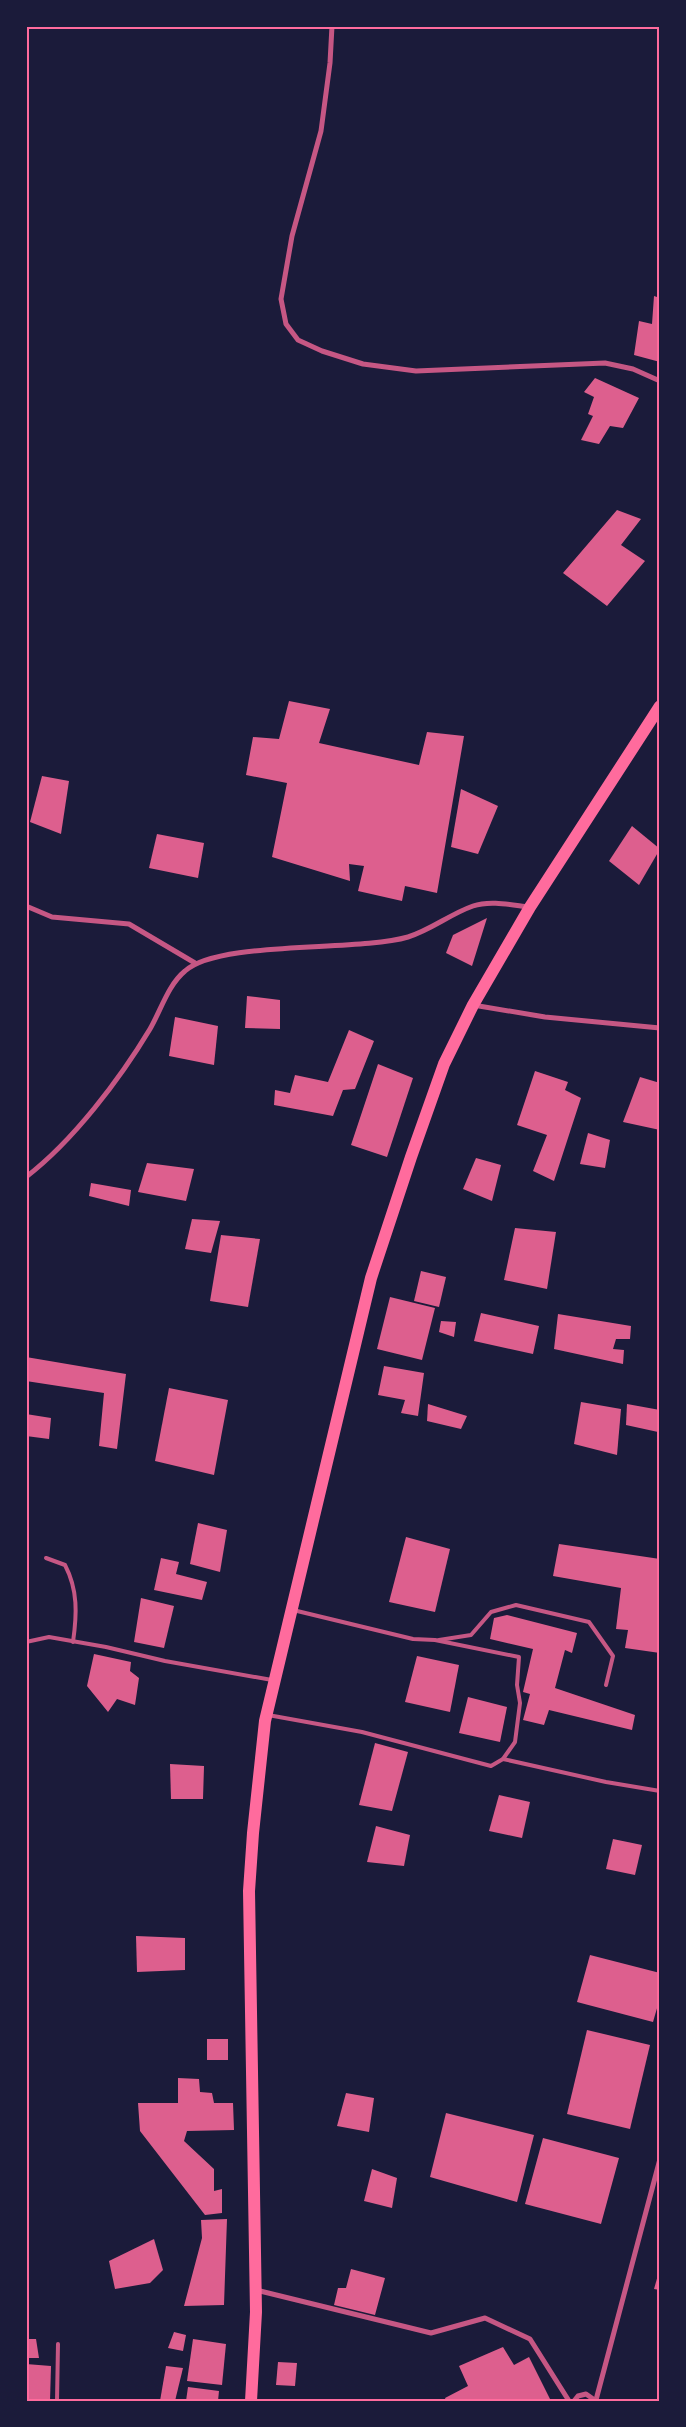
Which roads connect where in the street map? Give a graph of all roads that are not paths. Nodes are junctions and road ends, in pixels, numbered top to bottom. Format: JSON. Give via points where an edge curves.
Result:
{"nodes":[{"id":1,"x":332,"y":26,"type":"edge"},
{"id":2,"x":660,"y":380,"type":"edge"},
{"id":3,"x":660,"y":706,"type":"edge"},
{"id":4,"x":26,"y":906,"type":"edge"},
{"id":5,"x":530,"y":907,"type":"junction"},
{"id":6,"x":195,"y":963,"type":"junction"},
{"id":7,"x":473,"y":1005,"type":"junction"},
{"id":8,"x":660,"y":1028,"type":"edge"},
{"id":9,"x":26,"y":1176,"type":"edge"},
{"id":10,"x":46,"y":1558,"type":"dead end"},
{"id":11,"x":291,"y":1609,"type":"junction"},
{"id":12,"x":434,"y":1640,"type":"junction"},
{"id":13,"x":26,"y":1642,"type":"edge"},
{"id":14,"x":73,"y":1642,"type":"junction"},
{"id":15,"x":275,"y":1681,"type":"junction"},
{"id":16,"x":606,"y":1685,"type":"dead end"},
{"id":17,"x":267,"y":1715,"type":"junction"},
{"id":18,"x":503,"y":1759,"type":"junction"},
{"id":19,"x":660,"y":1791,"type":"edge"},
{"id":20,"x":660,"y":2159,"type":"edge"},
{"id":21,"x":256,"y":2290,"type":"junction"},
{"id":22,"x":58,"y":2344,"type":"dead end"},
{"id":23,"x":57,"y":2401,"type":"edge"},
{"id":24,"x":251,"y":2401,"type":"edge"},
{"id":25,"x":569,"y":2401,"type":"edge"},
{"id":26,"x":574,"y":2401,"type":"edge"},
{"id":27,"x":596,"y":2401,"type":"edge"}],
"edges":[{"from":1,"to":2,"type":"street","via":[[321,131],[292,236],[281,299],[286,324],[298,340],[363,364],[416,371],[605,363]]},
{"from":3,"to":5,"type":"main road"},
{"from":4,"to":6,"type":"street","via":[[52,917],[129,924]]},
{"from":5,"to":6,"type":"street","via":[[474,906],[409,937],[384,942],[207,958]]},
{"from":5,"to":7,"type":"main road"},
{"from":6,"to":9,"type":"street","via":[[176,980],[150,1029],[116,1079],[66,1141],[46,1162]]},
{"from":7,"to":8,"type":"street","via":[[545,1017]]},
{"from":7,"to":11,"type":"main road","via":[[444,1064],[371,1278]]},
{"from":10,"to":14,"type":"lane","via":[[65,1565],[74,1587],[77,1612]]},
{"from":11,"to":12,"type":"lane","via":[[413,1639]]},
{"from":11,"to":15,"type":"main road"},
{"from":12,"to":16,"type":"lane","via":[[471,1635],[491,1612],[516,1605],[589,1622],[613,1656]]},
{"from":12,"to":18,"type":"lane","via":[[519,1657],[517,1684],[520,1703],[515,1742]]},
{"from":13,"to":14,"type":"lane","via":[[49,1637]]},
{"from":14,"to":15,"type":"lane"},
{"from":15,"to":17,"type":"main road"},
{"from":17,"to":18,"type":"lane","via":[[362,1732],[491,1766]]},
{"from":17,"to":21,"type":"main road","via":[[249,1891]]},
{"from":18,"to":19,"type":"lane"},
{"from":20,"to":27,"type":"street"},
{"from":21,"to":24,"type":"main road"},
{"from":21,"to":25,"type":"street","via":[[431,2333],[485,2318],[530,2338]]},
{"from":22,"to":23,"type":"lane"},
{"from":26,"to":27,"type":"street","via":[[586,2394]]}]}
